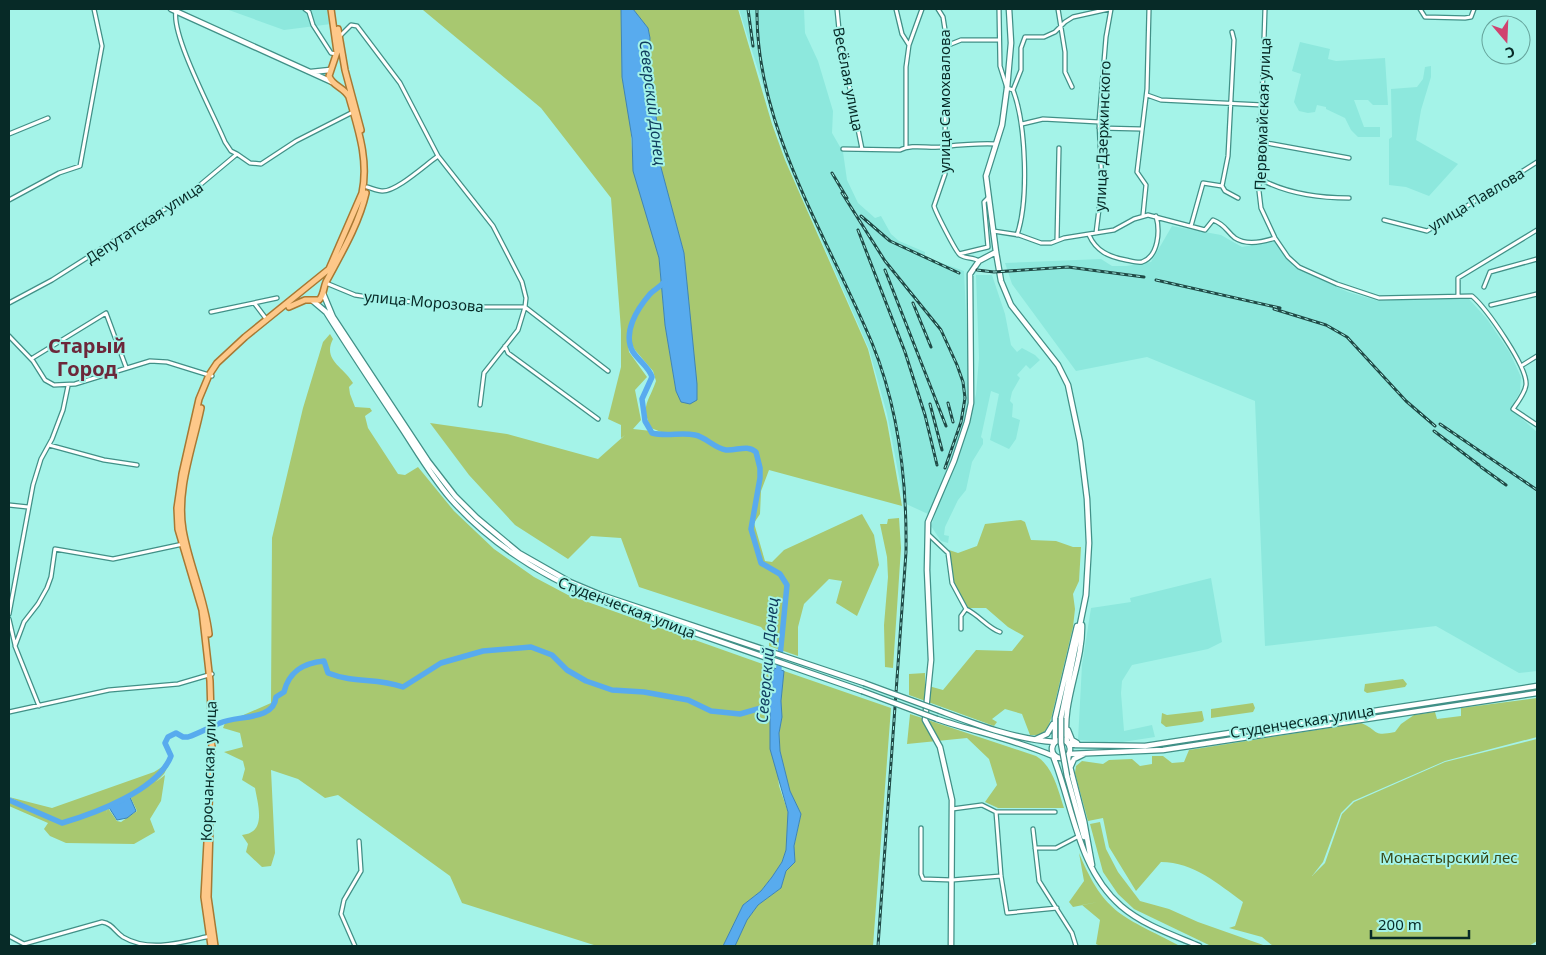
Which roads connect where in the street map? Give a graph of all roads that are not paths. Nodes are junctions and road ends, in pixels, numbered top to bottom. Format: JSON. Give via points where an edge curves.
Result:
{"nodes":[{"id":1,"x":94,"y":9,"type":"edge"},
{"id":2,"x":306,"y":9,"type":"edge"},
{"id":3,"x":333,"y":9,"type":"edge"},
{"id":4,"x":837,"y":9,"type":"edge"},
{"id":5,"x":896,"y":9,"type":"edge"},
{"id":6,"x":922,"y":9,"type":"edge"},
{"id":7,"x":938,"y":9,"type":"edge"},
{"id":8,"x":999,"y":9,"type":"edge"},
{"id":9,"x":1009,"y":9,"type":"edge"},
{"id":10,"x":1058,"y":9,"type":"edge"},
{"id":11,"x":1110,"y":9,"type":"edge"},
{"id":12,"x":1149,"y":9,"type":"edge"},
{"id":13,"x":1264,"y":9,"type":"edge"},
{"id":14,"x":1420,"y":9,"type":"edge"},
{"id":15,"x":1474,"y":9,"type":"edge"},
{"id":16,"x":174,"y":10,"type":"edge"},
{"id":17,"x":1060,"y":27,"type":"junction"},
{"id":18,"x":1232,"y":32,"type":"dead end"},
{"id":19,"x":339,"y":38,"type":"junction"},
{"id":20,"x":1000,"y":40,"type":"junction"},
{"id":21,"x":909,"y":45,"type":"junction"},
{"id":22,"x":946,"y":46,"type":"junction"},
{"id":23,"x":337,"y":54,"type":"junction"},
{"id":24,"x":331,"y":69,"type":"junction"},
{"id":25,"x":307,"y":72,"type":"junction"},
{"id":26,"x":345,"y":73,"type":"junction"},
{"id":27,"x":334,"y":83,"type":"junction"},
{"id":28,"x":1072,"y":87,"type":"dead end"},
{"id":29,"x":1007,"y":88,"type":"junction"},
{"id":30,"x":1013,"y":90,"type":"junction"},
{"id":31,"x":1147,"y":95,"type":"junction"},
{"id":32,"x":1231,"y":103,"type":"junction"},
{"id":33,"x":1263,"y":105,"type":"junction"},
{"id":34,"x":353,"y":112,"type":"junction"},
{"id":35,"x":48,"y":118,"type":"dead end"},
{"id":36,"x":1099,"y":122,"type":"junction"},
{"id":37,"x":1022,"y":124,"type":"junction"},
{"id":38,"x":1099,"y":128,"type":"junction"},
{"id":39,"x":1141,"y":129,"type":"junction"},
{"id":40,"x":9,"y":134,"type":"edge"},
{"id":41,"x":1261,"y":142,"type":"junction"},
{"id":42,"x":996,"y":144,"type":"junction"},
{"id":43,"x":945,"y":146,"type":"junction"},
{"id":44,"x":906,"y":147,"type":"junction"},
{"id":45,"x":1059,"y":148,"type":"dead end"},
{"id":46,"x":843,"y":149,"type":"dead end"},
{"id":47,"x":862,"y":149,"type":"junction"},
{"id":48,"x":236,"y":154,"type":"junction"},
{"id":49,"x":438,"y":156,"type":"junction"},
{"id":50,"x":1349,"y":158,"type":"dead end"},
{"id":51,"x":1537,"y":162,"type":"edge"},
{"id":52,"x":1260,"y":179,"type":"junction"},
{"id":53,"x":1222,"y":186,"type":"junction"},
{"id":54,"x":366,"y":187,"type":"junction"},
{"id":55,"x":988,"y":198,"type":"junction"},
{"id":56,"x":1238,"y":198,"type":"dead end"},
{"id":57,"x":1349,"y":198,"type":"dead end"},
{"id":58,"x":9,"y":200,"type":"edge"},
{"id":59,"x":1143,"y":215,"type":"junction"},
{"id":60,"x":1156,"y":216,"type":"junction"},
{"id":61,"x":1384,"y":220,"type":"dead end"},
{"id":62,"x":1191,"y":226,"type":"junction"},
{"id":63,"x":1537,"y":230,"type":"edge"},
{"id":64,"x":992,"y":231,"type":"junction"},
{"id":65,"x":1096,"y":233,"type":"junction"},
{"id":66,"x":1017,"y":235,"type":"junction"},
{"id":67,"x":1089,"y":235,"type":"junction"},
{"id":68,"x":1275,"y":238,"type":"junction"},
{"id":69,"x":1057,"y":240,"type":"junction"},
{"id":70,"x":996,"y":252,"type":"junction"},
{"id":71,"x":959,"y":254,"type":"junction"},
{"id":72,"x":1537,"y":259,"type":"edge"},
{"id":73,"x":979,"y":261,"type":"junction"},
{"id":74,"x":313,"y":283,"type":"junction"},
{"id":75,"x":326,"y":283,"type":"junction"},
{"id":76,"x":1484,"y":287,"type":"dead end"},
{"id":77,"x":306,"y":288,"type":"junction"},
{"id":78,"x":323,"y":292,"type":"junction"},
{"id":79,"x":1537,"y":294,"type":"edge"},
{"id":80,"x":1458,"y":295,"type":"junction"},
{"id":81,"x":277,"y":298,"type":"dead end"},
{"id":82,"x":312,"y":300,"type":"junction"},
{"id":83,"x":9,"y":303,"type":"edge"},
{"id":84,"x":255,"y":304,"type":"junction"},
{"id":85,"x":1491,"y":305,"type":"dead end"},
{"id":86,"x":525,"y":307,"type":"junction"},
{"id":87,"x":211,"y":312,"type":"dead end"},
{"id":88,"x":268,"y":320,"type":"junction"},
{"id":89,"x":9,"y":336,"type":"edge"},
{"id":90,"x":505,"y":345,"type":"junction"},
{"id":91,"x":1537,"y":356,"type":"edge"},
{"id":92,"x":31,"y":359,"type":"junction"},
{"id":93,"x":1521,"y":366,"type":"junction"},
{"id":94,"x":126,"y":367,"type":"junction"},
{"id":95,"x":608,"y":371,"type":"dead end"},
{"id":96,"x":210,"y":375,"type":"junction"},
{"id":97,"x":68,"y":386,"type":"junction"},
{"id":98,"x":480,"y":405,"type":"dead end"},
{"id":99,"x":598,"y":419,"type":"dead end"},
{"id":100,"x":1537,"y":425,"type":"edge"},
{"id":101,"x":49,"y":445,"type":"junction"},
{"id":102,"x":136,"y":465,"type":"dead end"},
{"id":103,"x":9,"y":505,"type":"edge"},
{"id":104,"x":28,"y":507,"type":"junction"},
{"id":105,"x":929,"y":535,"type":"junction"},
{"id":106,"x":184,"y":544,"type":"junction"},
{"id":107,"x":966,"y":609,"type":"junction"},
{"id":108,"x":9,"y":614,"type":"edge"},
{"id":109,"x":1082,"y":616,"type":"junction"},
{"id":110,"x":9,"y":619,"type":"edge"},
{"id":111,"x":961,"y":629,"type":"dead end"},
{"id":112,"x":1000,"y":632,"type":"dead end"},
{"id":113,"x":15,"y":646,"type":"junction"},
{"id":114,"x":210,"y":674,"type":"junction"},
{"id":115,"x":1537,"y":686,"type":"edge"},
{"id":116,"x":1537,"y":693,"type":"edge"},
{"id":117,"x":39,"y":706,"type":"junction"},
{"id":118,"x":1068,"y":710,"type":"junction"},
{"id":119,"x":9,"y":712,"type":"edge"},
{"id":120,"x":1055,"y":718,"type":"junction"},
{"id":121,"x":1029,"y":740,"type":"junction"},
{"id":122,"x":1055,"y":742,"type":"junction"},
{"id":123,"x":1067,"y":742,"type":"junction"},
{"id":124,"x":1088,"y":746,"type":"junction"},
{"id":125,"x":1122,"y":747,"type":"junction"},
{"id":126,"x":1088,"y":752,"type":"junction"},
{"id":127,"x":1122,"y":753,"type":"junction"},
{"id":128,"x":1069,"y":754,"type":"junction"},
{"id":129,"x":1053,"y":756,"type":"junction"},
{"id":130,"x":1070,"y":770,"type":"junction"},
{"id":131,"x":952,"y":809,"type":"junction"},
{"id":132,"x":996,"y":812,"type":"junction"},
{"id":133,"x":1055,"y":812,"type":"dead end"},
{"id":134,"x":921,"y":828,"type":"dead end"},
{"id":135,"x":1033,"y":829,"type":"dead end"},
{"id":136,"x":1078,"y":836,"type":"junction"},
{"id":137,"x":359,"y":841,"type":"dead end"},
{"id":138,"x":1035,"y":848,"type":"junction"},
{"id":139,"x":1092,"y":865,"type":"junction"},
{"id":140,"x":1001,"y":876,"type":"junction"},
{"id":141,"x":952,"y":880,"type":"junction"},
{"id":142,"x":1057,"y":908,"type":"junction"},
{"id":143,"x":9,"y":936,"type":"edge"},
{"id":144,"x":212,"y":936,"type":"junction"},
{"id":145,"x":24,"y":945,"type":"edge"},
{"id":146,"x":172,"y":945,"type":"edge"},
{"id":147,"x":213,"y":946,"type":"edge"},
{"id":148,"x":355,"y":946,"type":"edge"},
{"id":149,"x":951,"y":946,"type":"edge"},
{"id":150,"x":1076,"y":946,"type":"edge"},
{"id":151,"x":1199,"y":946,"type":"edge"}],
"edges":[{"from":1,"to":58,"type":"street","via":[[102,46],[80,166],[59,173]]},
{"from":2,"to":23,"type":"street","via":[[312,25],[331,53]]},
{"from":3,"to":19,"type":"main road"},
{"from":3,"to":23,"type":"main road"},
{"from":4,"to":47,"type":"street","name":"Весёлая улица"},
{"from":5,"to":21,"type":"street","via":[[902,34]]},
{"from":6,"to":21,"type":"street"},
{"from":7,"to":22,"type":"street","name":"улица Самохвалова","via":[[943,17]]},
{"from":8,"to":20,"type":"street"},
{"from":9,"to":29,"type":"main road","via":[[1011,43]]},
{"from":10,"to":17,"type":"street"},
{"from":11,"to":17,"type":"street","via":[[1073,17]]},
{"from":11,"to":36,"type":"street","name":"улица Дзержинского"},
{"from":12,"to":31,"type":"street"},
{"from":13,"to":33,"type":"street","name":"Первомайская улица"},
{"from":14,"to":15,"type":"street","via":[[1425,17],[1471,17]]},
{"from":16,"to":25,"type":"main road"},
{"from":16,"to":48,"type":"street","via":[[191,66],[225,142]]},
{"from":17,"to":28,"type":"street","via":[[1065,72]]},
{"from":17,"to":30,"type":"street","via":[[1044,37],[1025,37],[1021,48],[1021,70]]},
{"from":18,"to":32,"type":"street"},
{"from":19,"to":26,"type":"main road"},
{"from":19,"to":49,"type":"street","via":[[351,25],[357,26],[400,83]]},
{"from":20,"to":22,"type":"street","via":[[961,40]]},
{"from":20,"to":29,"type":"street","via":[[1000,66]]},
{"from":21,"to":44,"type":"street"},
{"from":22,"to":43,"type":"street","name":"улица Самохвалова"},
{"from":23,"to":24,"type":"main road"},
{"from":24,"to":25,"type":"main road"},
{"from":24,"to":26,"type":"main road","via":[[339,67]]},
{"from":24,"to":27,"type":"main road","via":[[328,76]]},
{"from":25,"to":27,"type":"main road"},
{"from":26,"to":27,"type":"main road","via":[[344,80]]},
{"from":26,"to":54,"type":"main road","via":[[367,158]]},
{"from":27,"to":34,"type":"main road","via":[[348,94]]},
{"from":29,"to":30,"type":"street"},
{"from":29,"to":42,"type":"main road"},
{"from":30,"to":37,"type":"street"},
{"from":31,"to":32,"type":"street","via":[[1161,100]]},
{"from":31,"to":39,"type":"street"},
{"from":32,"to":33,"type":"street"},
{"from":32,"to":53,"type":"street","via":[[1228,156]]},
{"from":33,"to":41,"type":"street","name":"Первомайская улица"},
{"from":34,"to":48,"type":"street","via":[[296,141],[261,164],[250,163]]},
{"from":34,"to":74,"type":"main road","via":[[364,159],[362,193],[330,270]]},
{"from":35,"to":40,"type":"street"},
{"from":36,"to":37,"type":"street","via":[[1042,119]]},
{"from":36,"to":38,"type":"street","name":"улица Дзержинского"},
{"from":37,"to":66,"type":"street","via":[[1023,186]]},
{"from":38,"to":39,"type":"street"},
{"from":38,"to":65,"type":"street","name":"улица Дзержинского","via":[[1102,185]]},
{"from":39,"to":59,"type":"street","via":[[1137,172],[1146,185]]},
{"from":41,"to":50,"type":"street"},
{"from":41,"to":52,"type":"street","name":"Первомайская улица"},
{"from":42,"to":43,"type":"street"},
{"from":42,"to":55,"type":"main road","via":[[986,176]]},
{"from":43,"to":44,"type":"street"},
{"from":43,"to":71,"type":"street","name":"улица Самохвалова","via":[[945,174],[934,206]]},
{"from":44,"to":47,"type":"street","via":[[900,150]]},
{"from":45,"to":69,"type":"street"},
{"from":46,"to":47,"type":"street"},
{"from":48,"to":83,"type":"street","name":"Депутатская улица","via":[[182,200]]},
{"from":49,"to":54,"type":"street","via":[[398,188],[382,191]]},
{"from":49,"to":86,"type":"street","via":[[494,226],[522,282]]},
{"from":51,"to":61,"type":"street","name":"улица Павлова","via":[[1427,231]]},
{"from":52,"to":57,"type":"street","via":[[1275,187]]},
{"from":52,"to":68,"type":"street","name":"Первомайская улица","via":[[1261,208]]},
{"from":53,"to":56,"type":"street"},
{"from":53,"to":62,"type":"street","via":[[1203,183]]},
{"from":54,"to":75,"type":"main road","via":[[349,238]]},
{"from":55,"to":64,"type":"main road"},
{"from":55,"to":71,"type":"street","via":[[984,202],[989,244],[982,250]]},
{"from":59,"to":60,"type":"street"},
{"from":59,"to":65,"type":"street","via":[[1114,230]]},
{"from":60,"to":62,"type":"street"},
{"from":60,"to":67,"type":"street","via":[[1157,243],[1149,258],[1141,262],[1111,258],[1093,245]]},
{"from":62,"to":68,"type":"street","via":[[1205,230],[1213,220],[1222,223],[1235,238],[1255,243]]},
{"from":63,"to":80,"type":"street","via":[[1458,278]]},
{"from":64,"to":66,"type":"street"},
{"from":64,"to":70,"type":"main road"},
{"from":65,"to":67,"type":"street"},
{"from":66,"to":69,"type":"street","via":[[1041,243]]},
{"from":67,"to":69,"type":"street"},
{"from":68,"to":80,"type":"street","name":"Первомайская улица","via":[[1288,258],[1299,267],[1379,298]]},
{"from":70,"to":73,"type":"main road"},
{"from":70,"to":109,"type":"main road","via":[[1001,281],[1011,305],[1058,365],[1072,399],[1088,514],[1088,566]]},
{"from":71,"to":73,"type":"street"},
{"from":72,"to":76,"type":"street","via":[[1490,272]]},
{"from":73,"to":105,"type":"main road","via":[[970,274],[971,403],[954,461],[928,522]]},
{"from":74,"to":77,"type":"main road"},
{"from":74,"to":78,"type":"main road","via":[[321,286]]},
{"from":75,"to":78,"type":"main road"},
{"from":75,"to":86,"type":"street","name":"улица Морозова","via":[[356,295],[467,307]]},
{"from":77,"to":82,"type":"main road","via":[[306,294]]},
{"from":77,"to":88,"type":"main road","name":"Корочанская улица"},
{"from":78,"to":82,"type":"main road","via":[[321,298]]},
{"from":78,"to":121,"type":"main road","name":"Студенческая улица","bridge":true,"via":[[329,310],[428,461],[455,496],[502,540],[538,565],[621,602],[864,683],[997,732]]},
{"from":79,"to":85,"type":"street"},
{"from":80,"to":93,"type":"street","via":[[1472,296],[1482,304]]},
{"from":81,"to":84,"type":"street"},
{"from":82,"to":96,"type":"main road","name":"Корочанская улица","via":[[293,304],[247,340]]},
{"from":82,"to":129,"type":"main road","name":"Студенческая улица","bridge":true,"via":[[326,312],[440,485],[461,510],[515,556],[564,585],[603,601],[937,719],[1030,746]]},
{"from":84,"to":87,"type":"street"},
{"from":84,"to":88,"type":"street"},
{"from":86,"to":90,"type":"street","via":[[518,330]]},
{"from":86,"to":95,"type":"street"},
{"from":88,"to":96,"type":"main road","name":"Корочанская улица","via":[[228,353]]},
{"from":89,"to":92,"type":"street"},
{"from":90,"to":98,"type":"street","via":[[484,373]]},
{"from":90,"to":99,"type":"street","via":[[508,354]]},
{"from":91,"to":93,"type":"street"},
{"from":92,"to":94,"type":"street","via":[[106,313]]},
{"from":92,"to":97,"type":"street","via":[[45,380],[54,385]]},
{"from":93,"to":100,"type":"street","via":[[1526,384],[1513,409]]},
{"from":94,"to":96,"type":"street","via":[[150,361]]},
{"from":94,"to":97,"type":"street"},
{"from":96,"to":106,"type":"main road","name":"Корочанская улица","via":[[200,399],[182,474],[177,508]]},
{"from":97,"to":101,"type":"street","via":[[63,410]]},
{"from":101,"to":102,"type":"street"},
{"from":101,"to":104,"type":"street","via":[[41,459]]},
{"from":103,"to":104,"type":"street"},
{"from":104,"to":108,"type":"street"},
{"from":105,"to":107,"type":"street","via":[[948,553],[952,583]]},
{"from":105,"to":131,"type":"main road","via":[[930,660],[924,720],[940,747]]},
{"from":106,"to":113,"type":"street","via":[[113,559],[55,549],[47,588],[24,622]]},
{"from":106,"to":114,"type":"main road","name":"Корочанская улица","via":[[205,609]]},
{"from":107,"to":111,"type":"street","via":[[961,616]]},
{"from":107,"to":112,"type":"street"},
{"from":109,"to":118,"type":"main road","via":[[1082,636]]},
{"from":109,"to":120,"type":"main road","via":[[1074,634]]},
{"from":109,"to":139,"type":"main road","bridge":true,"via":[[1061,718],[1061,743]]},
{"from":110,"to":113,"type":"street"},
{"from":113,"to":117,"type":"street"},
{"from":114,"to":117,"type":"street","via":[[178,684],[109,690]]},
{"from":114,"to":144,"type":"main road","name":"Корочанская улица","via":[[214,731],[204,897]]},
{"from":115,"to":125,"type":"main road","name":"Студенческая улица"},
{"from":116,"to":127,"type":"main road","name":"Студенческая улица"},
{"from":117,"to":119,"type":"street"},
{"from":118,"to":123,"type":"main road"},
{"from":118,"to":124,"type":"main road","via":[[1069,735],[1075,743]]},
{"from":120,"to":121,"type":"main road","via":[[1048,734]]},
{"from":120,"to":122,"type":"main road"},
{"from":121,"to":122,"type":"main road","name":"Студенческая улица"},
{"from":122,"to":123,"type":"main road"},
{"from":122,"to":129,"type":"main road","via":[[1051,748]]},
{"from":123,"to":124,"type":"main road","name":"Студенческая улица"},
{"from":123,"to":128,"type":"main road"},
{"from":124,"to":125,"type":"main road","name":"Студенческая улица"},
{"from":125,"to":127,"type":"main road"},
{"from":126,"to":127,"type":"main road","name":"Студенческая улица"},
{"from":126,"to":128,"type":"main road","name":"Студенческая улица"},
{"from":126,"to":130,"type":"main road","via":[[1074,759]]},
{"from":128,"to":129,"type":"main road","via":[[1061,758]]},
{"from":128,"to":130,"type":"main road"},
{"from":129,"to":136,"type":"main road"},
{"from":130,"to":139,"type":"main road"},
{"from":131,"to":132,"type":"street","via":[[982,805]]},
{"from":131,"to":141,"type":"main road"},
{"from":132,"to":133,"type":"street"},
{"from":132,"to":140,"type":"street"},
{"from":134,"to":141,"type":"street","via":[[920,874],[923,878]]},
{"from":135,"to":138,"type":"street"},
{"from":136,"to":138,"type":"street","via":[[1056,848]]},
{"from":136,"to":139,"type":"main road"},
{"from":137,"to":148,"type":"street","via":[[361,871],[344,900],[341,914]]},
{"from":138,"to":142,"type":"street","via":[[1039,881]]},
{"from":139,"to":151,"type":"main road","via":[[1103,885],[1122,907],[1147,923]]},
{"from":140,"to":141,"type":"street"},
{"from":140,"to":142,"type":"street","via":[[1007,912]]},
{"from":141,"to":149,"type":"main road"},
{"from":142,"to":150,"type":"street"},
{"from":143,"to":145,"type":"street"},
{"from":144,"to":146,"type":"street"},
{"from":144,"to":147,"type":"main road","name":"Корочанская улица"},
{"from":145,"to":146,"type":"street","via":[[102,922],[110,923],[122,936],[138,942],[154,946]]}]}
